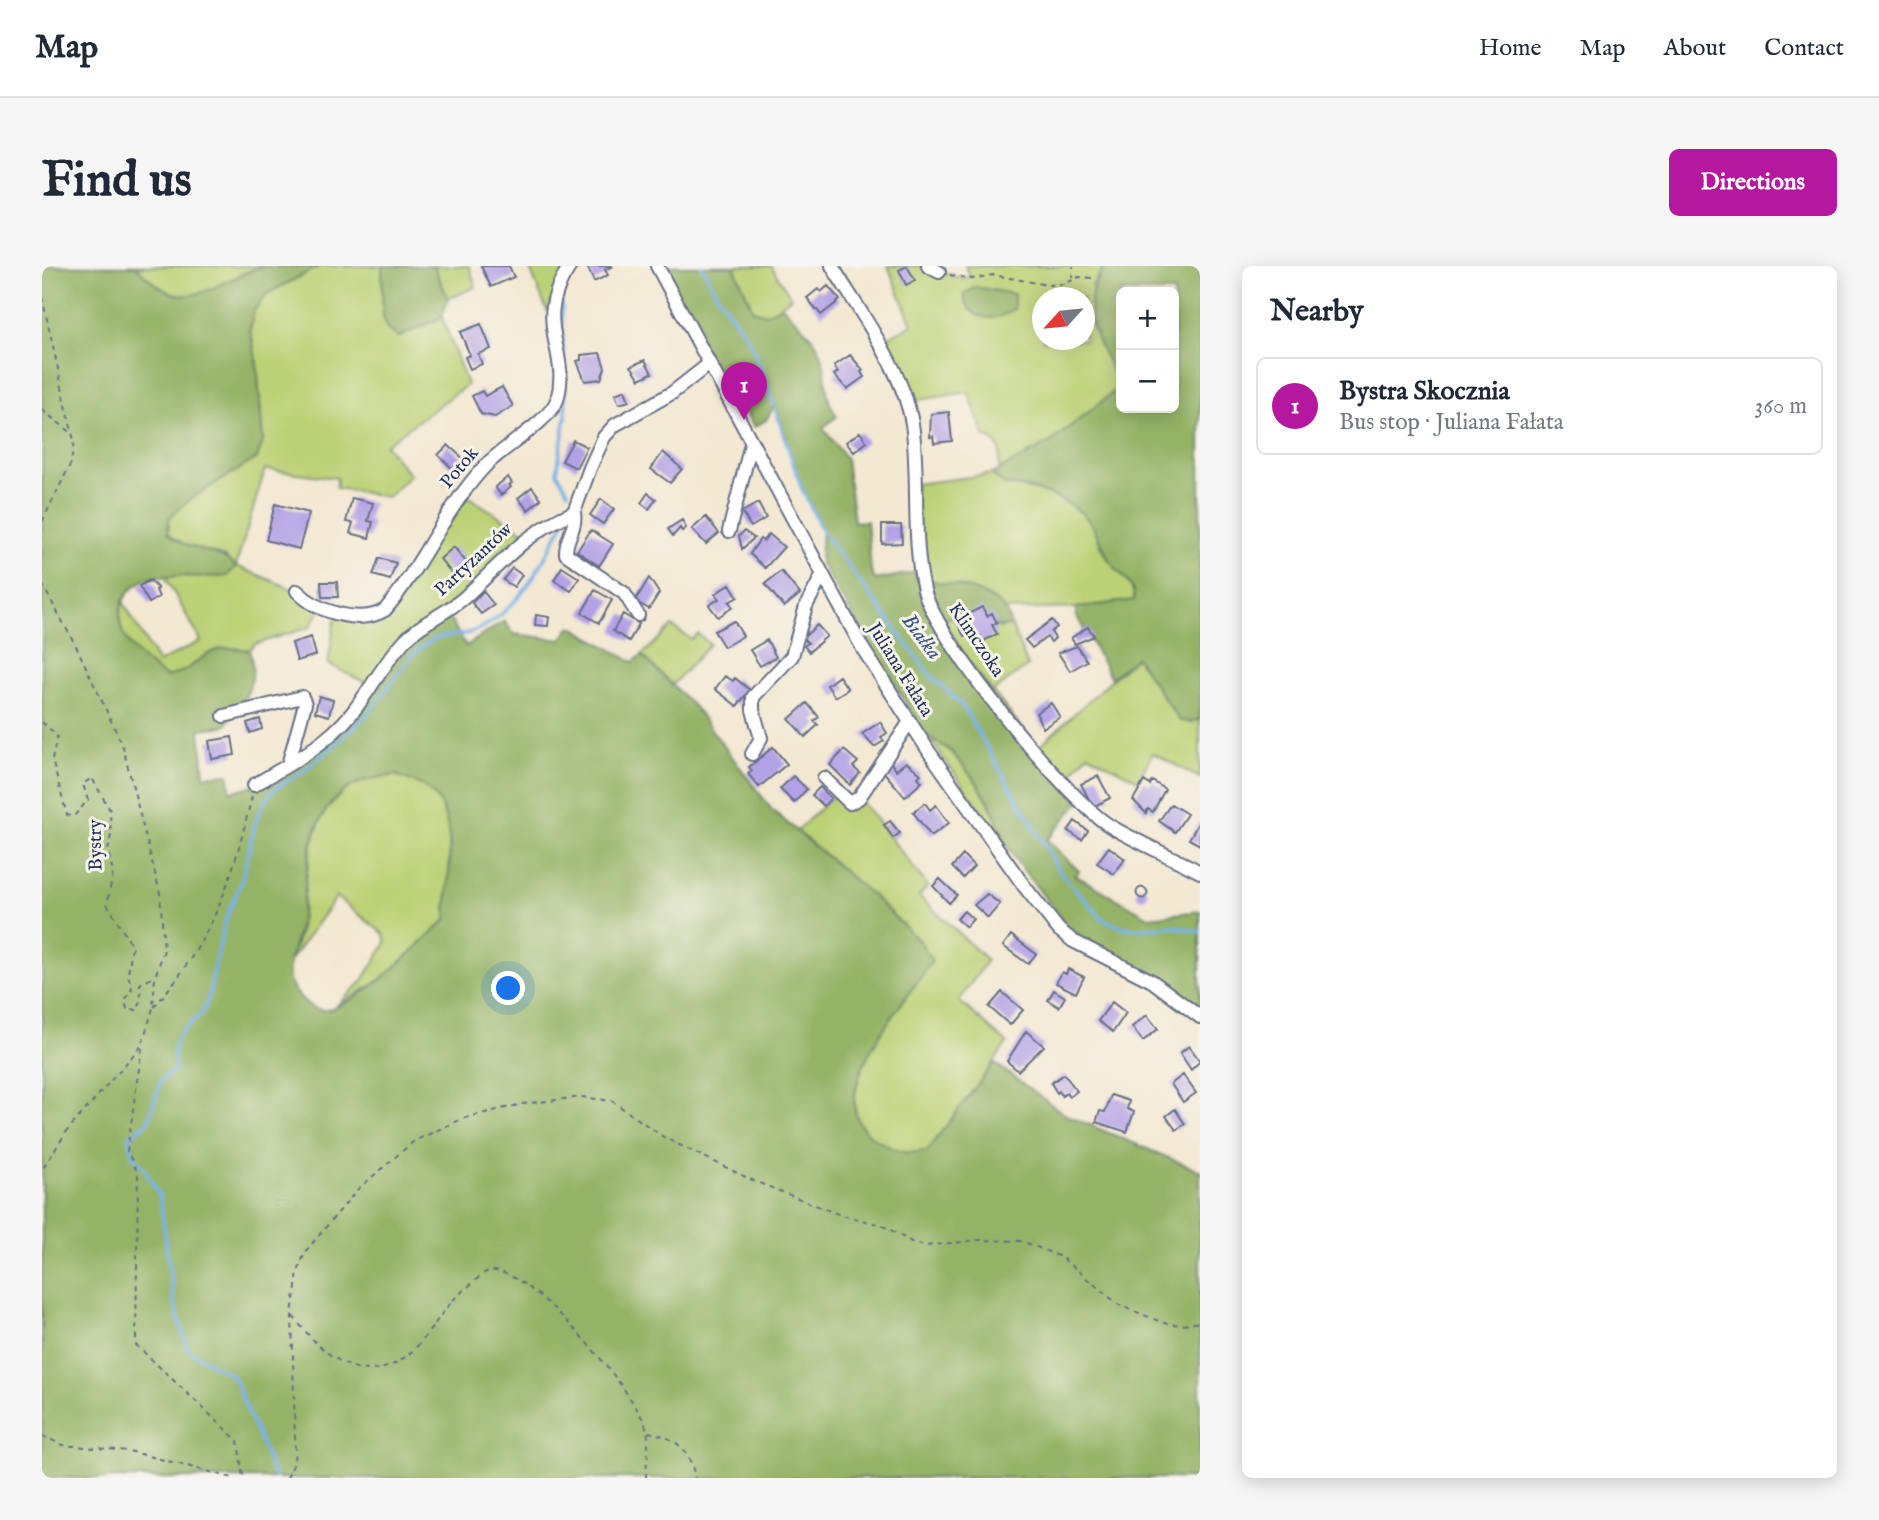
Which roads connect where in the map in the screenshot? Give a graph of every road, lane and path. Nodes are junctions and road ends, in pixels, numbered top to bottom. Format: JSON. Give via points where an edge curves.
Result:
{"nodes":[{"id":1,"x":570,"y":266,"type":"edge"},
{"id":2,"x":657,"y":266,"type":"edge"},
{"id":3,"x":832,"y":266,"type":"edge"},
{"id":4,"x":1073,"y":266,"type":"edge"},
{"id":5,"x":934,"y":269,"type":"edge"},
{"id":6,"x":1091,"y":278,"type":"dead end"},
{"id":7,"x":1072,"y":279,"type":"junction"},
{"id":8,"x":42,"y":298,"type":"edge"},
{"id":9,"x":709,"y":364,"type":"junction"},
{"id":10,"x":42,"y":410,"type":"edge"},
{"id":11,"x":73,"y":433,"type":"junction"},
{"id":12,"x":751,"y":444,"type":"junction"},
{"id":13,"x":574,"y":512,"type":"junction"},
{"id":14,"x":42,"y":522,"type":"edge"},
{"id":15,"x":729,"y":531,"type":"dead end"},
{"id":16,"x":822,"y":576,"type":"junction"},
{"id":17,"x":42,"y":584,"type":"edge"},
{"id":18,"x":297,"y":590,"type":"dead end"},
{"id":19,"x":638,"y":615,"type":"dead end"},
{"id":20,"x":224,"y":716,"type":"dead end"},
{"id":21,"x":42,"y":722,"type":"edge"},
{"id":22,"x":909,"y":723,"type":"junction"},
{"id":23,"x":752,"y":754,"type":"dead end"},
{"id":24,"x":288,"y":765,"type":"junction"},
{"id":25,"x":824,"y":778,"type":"dead end"},
{"id":26,"x":254,"y":785,"type":"joint"},
{"id":27,"x":1200,"y":872,"type":"edge"},
{"id":28,"x":155,"y":977,"type":"junction"},
{"id":29,"x":153,"y":1008,"type":"junction"},
{"id":30,"x":1200,"y":1017,"type":"edge"},
{"id":31,"x":142,"y":1045,"type":"junction"},
{"id":32,"x":42,"y":1170,"type":"edge"},
{"id":33,"x":292,"y":1314,"type":"junction"},
{"id":34,"x":1200,"y":1322,"type":"edge"},
{"id":35,"x":648,"y":1432,"type":"junction"},
{"id":36,"x":42,"y":1436,"type":"edge"},
{"id":37,"x":233,"y":1478,"type":"edge"},
{"id":38,"x":243,"y":1478,"type":"edge"},
{"id":39,"x":287,"y":1478,"type":"edge"},
{"id":40,"x":646,"y":1478,"type":"edge"},
{"id":41,"x":695,"y":1478,"type":"edge"}],
"edges":[{"from":1,"to":18,"type":"street","name":"Potok","via":[[558,284],[552,306],[559,386],[556,402],[550,413],[503,448],[462,493],[385,610],[368,616],[325,612]]},
{"from":2,"to":9,"type":"street","name":"Juliana Fałata"},
{"from":3,"to":27,"type":"street","name":"Klimczoka","via":[[905,394],[913,431],[923,582],[942,630],[1010,721],[1076,798],[1109,825]]},
{"from":4,"to":7,"type":"path"},
{"from":5,"to":7,"type":"path","via":[[972,279],[993,275],[1048,285]]},
{"from":6,"to":7,"type":"path"},
{"from":8,"to":11,"type":"path"},
{"from":9,"to":12,"type":"street","name":"Juliana Fałata"},
{"from":9,"to":13,"type":"street","via":[[672,393],[615,425],[595,457]]},
{"from":10,"to":11,"type":"path"},
{"from":11,"to":14,"type":"path","via":[[71,463]]},
{"from":12,"to":15,"type":"street"},
{"from":12,"to":16,"type":"street","name":"Juliana Fałata"},
{"from":13,"to":19,"type":"street","via":[[574,531],[566,554],[624,593]]},
{"from":13,"to":24,"type":"street","name":"Partyzantów","via":[[523,540],[464,598],[405,640],[351,714]]},
{"from":16,"to":22,"type":"street","name":"Juliana Fałata"},
{"from":16,"to":23,"type":"street","via":[[806,606],[792,656],[753,698],[761,738]]},
{"from":17,"to":28,"type":"path","via":[[122,744],[160,893],[164,950]]},
{"from":20,"to":24,"type":"street","via":[[302,697],[305,705]]},
{"from":21,"to":28,"type":"path","name":"Bystry","via":[[57,736],[52,760],[67,815],[74,816],[88,800],[83,784],[92,778],[110,810],[108,851],[113,873],[107,904],[132,946],[127,1009],[138,1010],[140,984]]},
{"from":22,"to":25,"type":"street","via":[[859,798],[850,803]]},
{"from":22,"to":30,"type":"street","name":"Juliana Fałata","via":[[1059,930],[1152,981]]},
{"from":24,"to":26,"type":"street","name":"Partyzantów"},
{"from":26,"to":29,"type":"path","via":[[232,873],[212,927]]},
{"from":28,"to":29,"type":"path"},
{"from":29,"to":31,"type":"path"},
{"from":31,"to":32,"type":"path","via":[[66,1131]]},
{"from":31,"to":38,"type":"path","via":[[127,1151],[138,1173],[136,1345],[238,1441]]},
{"from":33,"to":34,"type":"path","via":[[298,1272],[314,1238],[357,1190],[414,1141],[490,1110],[582,1097],[612,1101],[665,1138],[754,1181],[838,1214],[882,1225],[913,1243],[1022,1241],[1060,1257],[1119,1305],[1164,1323]]},
{"from":33,"to":35,"type":"path","via":[[324,1353],[362,1371],[378,1370],[413,1351],[454,1296],[485,1272],[507,1275],[534,1290],[593,1347]]},
{"from":33,"to":39,"type":"path","via":[[295,1443]]},
{"from":35,"to":40,"type":"path"},
{"from":35,"to":41,"type":"path","via":[[681,1445]]},
{"from":36,"to":37,"type":"path","via":[[63,1445],[129,1451]]}]}
